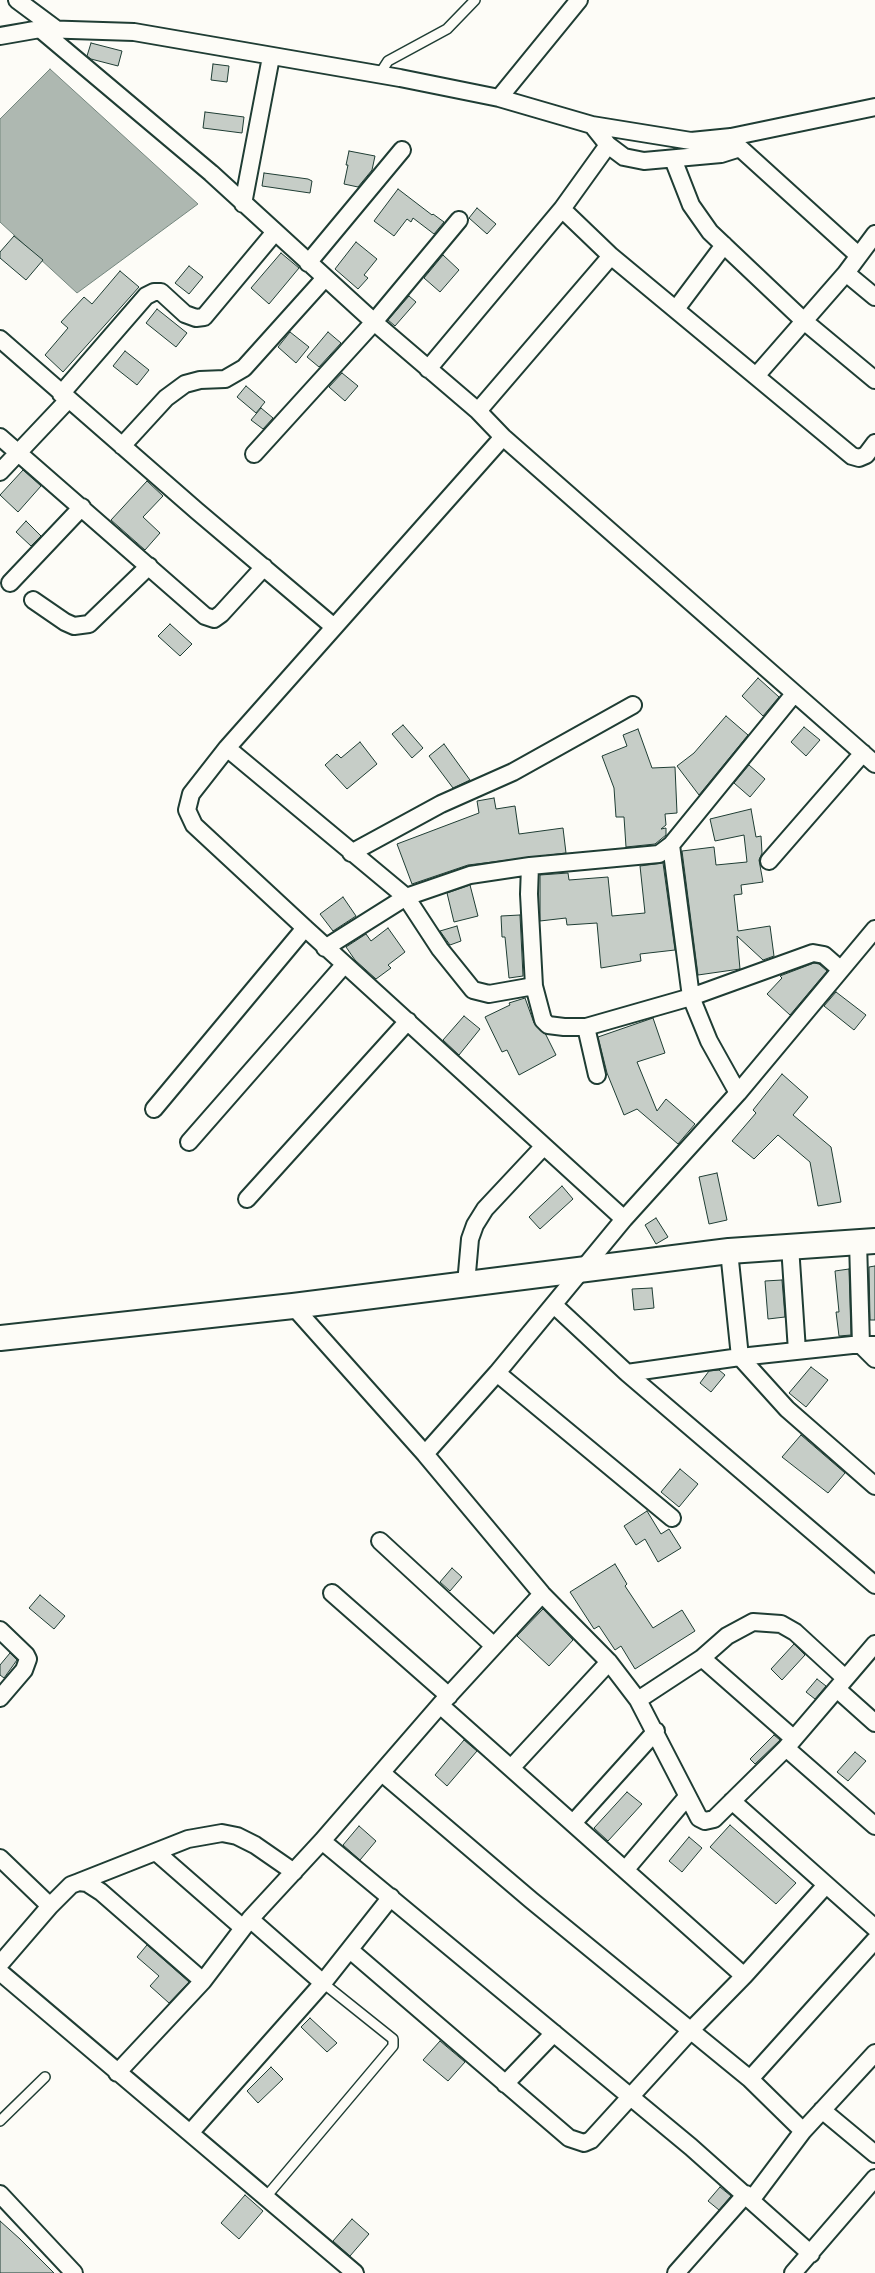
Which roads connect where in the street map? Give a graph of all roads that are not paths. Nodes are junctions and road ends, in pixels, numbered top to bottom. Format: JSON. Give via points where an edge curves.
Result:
{"nodes":[{"id":1,"x":17,"y":0,"type":"edge"},
{"id":2,"x":475,"y":0,"type":"edge"},
{"id":3,"x":579,"y":0,"type":"edge"},
{"id":4,"x":48,"y":29,"type":"junction"},
{"id":5,"x":0,"y":36,"type":"edge"},
{"id":6,"x":271,"y":56,"type":"junction"},
{"id":7,"x":379,"y":75,"type":"junction"},
{"id":8,"x":499,"y":98,"type":"junction"},
{"id":9,"x":875,"y":107,"type":"edge"},
{"id":10,"x":592,"y":125,"type":"junction"},
{"id":11,"x":736,"y":142,"type":"junction"},
{"id":12,"x":608,"y":146,"type":"junction"},
{"id":13,"x":402,"y":150,"type":"dead end"},
{"id":14,"x":673,"y":159,"type":"junction"},
{"id":15,"x":243,"y":204,"type":"junction"},
{"id":16,"x":562,"y":209,"type":"junction"},
{"id":17,"x":458,"y":220,"type":"dead end"},
{"id":18,"x":275,"y":232,"type":"junction"},
{"id":19,"x":875,"y":234,"type":"edge"},
{"id":20,"x":724,"y":245,"type":"junction"},
{"id":21,"x":858,"y":255,"type":"junction"},
{"id":22,"x":611,"y":256,"type":"junction"},
{"id":23,"x":308,"y":263,"type":"junction"},
{"id":24,"x":846,"y":273,"type":"junction"},
{"id":25,"x":325,"y":278,"type":"junction"},
{"id":26,"x":875,"y":297,"type":"edge"},
{"id":27,"x":676,"y":309,"type":"junction"},
{"id":28,"x":374,"y":322,"type":"junction"},
{"id":29,"x":804,"y":322,"type":"junction"},
{"id":30,"x":2,"y":344,"type":"edge"},
{"id":31,"x":428,"y":369,"type":"junction"},
{"id":32,"x":756,"y":376,"type":"junction"},
{"id":33,"x":875,"y":380,"type":"edge"},
{"id":34,"x":65,"y":397,"type":"junction"},
{"id":35,"x":478,"y":411,"type":"junction"},
{"id":36,"x":0,"y":437,"type":"edge"},
{"id":37,"x":503,"y":437,"type":"junction"},
{"id":38,"x":875,"y":443,"type":"edge"},
{"id":39,"x":122,"y":446,"type":"junction"},
{"id":40,"x":18,"y":451,"type":"junction"},
{"id":41,"x":254,"y":454,"type":"dead end"},
{"id":42,"x":0,"y":472,"type":"edge"},
{"id":43,"x":82,"y":507,"type":"junction"},
{"id":44,"x":149,"y":566,"type":"junction"},
{"id":45,"x":264,"y":567,"type":"junction"},
{"id":46,"x":10,"y":583,"type":"dead end"},
{"id":47,"x":33,"y":600,"type":"dead end"},
{"id":48,"x":334,"y":626,"type":"junction"},
{"id":49,"x":794,"y":694,"type":"junction"},
{"id":50,"x":633,"y":705,"type":"dead end"},
{"id":51,"x":227,"y":748,"type":"junction"},
{"id":52,"x":869,"y":759,"type":"edge"},
{"id":53,"x":670,"y":845,"type":"junction"},
{"id":54,"x":351,"y":853,"type":"junction"},
{"id":55,"x":769,"y":861,"type":"dead end"},
{"id":56,"x":530,"y":866,"type":"junction"},
{"id":57,"x":406,"y":897,"type":"junction"},
{"id":58,"x":305,"y":928,"type":"junction"},
{"id":59,"x":875,"y":929,"type":"edge"},
{"id":60,"x":326,"y":948,"type":"junction"},
{"id":61,"x":344,"y":965,"type":"junction"},
{"id":62,"x":840,"y":969,"type":"junction"},
{"id":63,"x":534,"y":986,"type":"junction"},
{"id":64,"x":691,"y":997,"type":"junction"},
{"id":65,"x":408,"y":1021,"type":"junction"},
{"id":66,"x":586,"y":1027,"type":"junction"},
{"id":67,"x":597,"y":1075,"type":"dead end"},
{"id":68,"x":738,"y":1093,"type":"junction"},
{"id":69,"x":154,"y":1108,"type":"dead end"},
{"id":70,"x":189,"y":1142,"type":"dead end"},
{"id":71,"x":544,"y":1146,"type":"junction"},
{"id":72,"x":247,"y":1198,"type":"dead end"},
{"id":73,"x":624,"y":1219,"type":"junction"},
{"id":74,"x":866,"y":1241,"type":"edge"},
{"id":75,"x":790,"y":1246,"type":"junction"},
{"id":76,"x":729,"y":1250,"type":"junction"},
{"id":77,"x":581,"y":1269,"type":"junction"},
{"id":78,"x":466,"y":1284,"type":"junction"},
{"id":79,"x":554,"y":1305,"type":"junction"},
{"id":80,"x":292,"y":1306,"type":"junction"},
{"id":81,"x":0,"y":1338,"type":"edge"},
{"id":82,"x":868,"y":1345,"type":"edge"},
{"id":83,"x":797,"y":1351,"type":"junction"},
{"id":84,"x":740,"y":1357,"type":"junction"},
{"id":85,"x":875,"y":1359,"type":"edge"},
{"id":86,"x":497,"y":1373,"type":"junction"},
{"id":87,"x":627,"y":1373,"type":"junction"},
{"id":88,"x":425,"y":1454,"type":"junction"},
{"id":89,"x":875,"y":1486,"type":"edge"},
{"id":90,"x":672,"y":1518,"type":"dead end"},
{"id":91,"x":380,"y":1540,"type":"dead end"},
{"id":92,"x":875,"y":1585,"type":"edge"},
{"id":93,"x":332,"y":1594,"type":"dead end"},
{"id":94,"x":542,"y":1594,"type":"junction"},
{"id":95,"x":0,"y":1630,"type":"edge"},
{"id":96,"x":875,"y":1644,"type":"edge"},
{"id":97,"x":494,"y":1646,"type":"junction"},
{"id":98,"x":702,"y":1658,"type":"junction"},
{"id":99,"x":610,"y":1662,"type":"junction"},
{"id":100,"x":841,"y":1684,"type":"junction"},
{"id":101,"x":0,"y":1698,"type":"edge"},
{"id":102,"x":444,"y":1700,"type":"junction"},
{"id":103,"x":638,"y":1700,"type":"junction"},
{"id":104,"x":875,"y":1723,"type":"edge"},
{"id":105,"x":656,"y":1731,"type":"junction"},
{"id":106,"x":789,"y":1743,"type":"junction"},
{"id":107,"x":512,"y":1767,"type":"junction"},
{"id":108,"x":382,"y":1773,"type":"junction"},
{"id":109,"x":687,"y":1796,"type":"junction"},
{"id":110,"x":732,"y":1801,"type":"junction"},
{"id":111,"x":574,"y":1822,"type":"junction"},
{"id":112,"x":875,"y":1826,"type":"edge"},
{"id":113,"x":322,"y":1841,"type":"junction"},
{"id":114,"x":156,"y":1852,"type":"junction"},
{"id":115,"x":0,"y":1858,"type":"edge"},
{"id":116,"x":626,"y":1869,"type":"junction"},
{"id":117,"x":294,"y":1872,"type":"junction"},
{"id":118,"x":79,"y":1882,"type":"junction"},
{"id":119,"x":826,"y":1885,"type":"junction"},
{"id":120,"x":391,"y":1897,"type":"junction"},
{"id":121,"x":50,"y":1906,"type":"junction"},
{"id":122,"x":247,"y":1924,"type":"junction"},
{"id":123,"x":875,"y":1928,"type":"edge"},
{"id":124,"x":875,"y":1940,"type":"edge"},
{"id":125,"x":350,"y":1950,"type":"junction"},
{"id":126,"x":0,"y":1964,"type":"edge"},
{"id":127,"x":0,"y":1972,"type":"edge"},
{"id":128,"x":744,"y":1976,"type":"junction"},
{"id":129,"x":203,"y":1981,"type":"junction"},
{"id":130,"x":323,"y":1983,"type":"junction"},
{"id":131,"x":692,"y":2029,"type":"junction"},
{"id":132,"x":554,"y":2033,"type":"junction"},
{"id":133,"x":875,"y":2053,"type":"edge"},
{"id":134,"x":117,"y":2073,"type":"junction"},
{"id":135,"x":45,"y":2078,"type":"dead end"},
{"id":136,"x":750,"y":2079,"type":"junction"},
{"id":137,"x":505,"y":2084,"type":"junction"},
{"id":138,"x":629,"y":2096,"type":"junction"},
{"id":139,"x":822,"y":2110,"type":"junction"},
{"id":140,"x":0,"y":2121,"type":"edge"},
{"id":141,"x":803,"y":2131,"type":"junction"},
{"id":142,"x":190,"y":2133,"type":"junction"},
{"id":143,"x":875,"y":2154,"type":"edge"},
{"id":144,"x":875,"y":2178,"type":"edge"},
{"id":145,"x":0,"y":2194,"type":"edge"},
{"id":146,"x":749,"y":2197,"type":"junction"},
{"id":147,"x":265,"y":2198,"type":"junction"},
{"id":148,"x":811,"y":2254,"type":"junction"},
{"id":149,"x":65,"y":2270,"type":"edge"},
{"id":150,"x":356,"y":2273,"type":"edge"},
{"id":151,"x":676,"y":2273,"type":"edge"},
{"id":152,"x":792,"y":2273,"type":"edge"}],
"edges":[{"from":1,"to":4,"type":"street"},
{"from":2,"to":7,"type":"lane","via":[[436,36],[388,61]]},
{"from":3,"to":8,"type":"street"},
{"from":4,"to":5,"type":"street"},
{"from":4,"to":6,"type":"street","via":[[134,32]]},
{"from":4,"to":15,"type":"street"},
{"from":6,"to":7,"type":"street"},
{"from":6,"to":15,"type":"street"},
{"from":7,"to":8,"type":"street"},
{"from":8,"to":10,"type":"street"},
{"from":9,"to":11,"type":"street"},
{"from":10,"to":11,"type":"street","via":[[691,141]]},
{"from":10,"to":12,"type":"street"},
{"from":11,"to":14,"type":"street","via":[[721,154]]},
{"from":11,"to":21,"type":"street"},
{"from":12,"to":14,"type":"street","via":[[632,160]]},
{"from":12,"to":16,"type":"street"},
{"from":13,"to":23,"type":"street"},
{"from":14,"to":20,"type":"street","via":[[691,205]]},
{"from":15,"to":18,"type":"street"},
{"from":16,"to":22,"type":"street"},
{"from":16,"to":31,"type":"street"},
{"from":17,"to":28,"type":"street"},
{"from":18,"to":23,"type":"street"},
{"from":18,"to":34,"type":"street","via":[[204,317],[185,314],[161,292],[146,296]]},
{"from":19,"to":21,"type":"street"},
{"from":20,"to":27,"type":"street"},
{"from":20,"to":29,"type":"street"},
{"from":21,"to":24,"type":"street"},
{"from":22,"to":27,"type":"street"},
{"from":22,"to":35,"type":"street"},
{"from":23,"to":25,"type":"street"},
{"from":24,"to":26,"type":"street"},
{"from":24,"to":29,"type":"street"},
{"from":25,"to":28,"type":"street"},
{"from":25,"to":39,"type":"street","via":[[244,368],[226,380],[200,380],[185,384],[166,398]]},
{"from":27,"to":32,"type":"street"},
{"from":28,"to":31,"type":"street"},
{"from":28,"to":41,"type":"street"},
{"from":29,"to":32,"type":"street"},
{"from":29,"to":33,"type":"street"},
{"from":30,"to":34,"type":"street"},
{"from":31,"to":35,"type":"street"},
{"from":32,"to":38,"type":"street","via":[[852,456],[866,455]]},
{"from":34,"to":39,"type":"street"},
{"from":34,"to":40,"type":"street"},
{"from":35,"to":37,"type":"street"},
{"from":36,"to":40,"type":"street"},
{"from":37,"to":48,"type":"street"},
{"from":37,"to":49,"type":"street"},
{"from":39,"to":45,"type":"street"},
{"from":40,"to":42,"type":"street"},
{"from":40,"to":43,"type":"street"},
{"from":43,"to":44,"type":"street"},
{"from":43,"to":46,"type":"street"},
{"from":44,"to":45,"type":"street","via":[[205,616],[214,619]]},
{"from":44,"to":47,"type":"street","via":[[89,624],[74,626],[64,622]]},
{"from":45,"to":48,"type":"street"},
{"from":48,"to":51,"type":"street"},
{"from":49,"to":52,"type":"street"},
{"from":49,"to":53,"type":"street"},
{"from":50,"to":54,"type":"street","via":[[513,772],[441,804]]},
{"from":51,"to":54,"type":"street"},
{"from":51,"to":58,"type":"street","via":[[191,794],[187,810],[194,825]]},
{"from":52,"to":55,"type":"street"},
{"from":53,"to":56,"type":"street","via":[[665,851],[652,856]]},
{"from":53,"to":64,"type":"street"},
{"from":54,"to":57,"type":"street"},
{"from":56,"to":57,"type":"street","via":[[470,875]]},
{"from":56,"to":63,"type":"street"},
{"from":57,"to":60,"type":"street"},
{"from":57,"to":63,"type":"street","via":[[440,949],[473,990],[489,994]]},
{"from":58,"to":60,"type":"street"},
{"from":58,"to":69,"type":"street"},
{"from":59,"to":62,"type":"street"},
{"from":60,"to":61,"type":"street"},
{"from":61,"to":65,"type":"street"},
{"from":61,"to":70,"type":"street"},
{"from":62,"to":64,"type":"street","via":[[824,956],[813,953]]},
{"from":62,"to":68,"type":"street"},
{"from":63,"to":66,"type":"street","via":[[540,1013],[548,1025]]},
{"from":64,"to":66,"type":"street"},
{"from":64,"to":68,"type":"street","via":[[709,1041]]},
{"from":65,"to":71,"type":"street"},
{"from":65,"to":72,"type":"street"},
{"from":66,"to":67,"type":"street"},
{"from":68,"to":73,"type":"street"},
{"from":71,"to":73,"type":"street"},
{"from":71,"to":78,"type":"street","via":[[474,1225]]},
{"from":73,"to":77,"type":"street"},
{"from":74,"to":75,"type":"street"},
{"from":74,"to":82,"type":"street"},
{"from":75,"to":76,"type":"street"},
{"from":75,"to":83,"type":"street"},
{"from":76,"to":77,"type":"street"},
{"from":76,"to":84,"type":"street"},
{"from":77,"to":78,"type":"street"},
{"from":77,"to":79,"type":"street"},
{"from":78,"to":80,"type":"street"},
{"from":79,"to":86,"type":"street"},
{"from":79,"to":87,"type":"street"},
{"from":80,"to":81,"type":"street"},
{"from":80,"to":88,"type":"street"},
{"from":82,"to":83,"type":"street"},
{"from":82,"to":85,"type":"street"},
{"from":83,"to":84,"type":"street"},
{"from":84,"to":87,"type":"street"},
{"from":84,"to":89,"type":"street","via":[[786,1409]]},
{"from":86,"to":88,"type":"street"},
{"from":86,"to":90,"type":"street"},
{"from":87,"to":92,"type":"street"},
{"from":88,"to":94,"type":"street"},
{"from":91,"to":97,"type":"street"},
{"from":93,"to":102,"type":"street"},
{"from":94,"to":97,"type":"street"},
{"from":94,"to":99,"type":"street"},
{"from":95,"to":101,"type":"street","via":[[28,1659],[24,1670]]},
{"from":96,"to":100,"type":"street"},
{"from":97,"to":102,"type":"street"},
{"from":98,"to":100,"type":"street","via":[[726,1636],[753,1622],[781,1624],[795,1632]]},
{"from":98,"to":103,"type":"street"},
{"from":98,"to":106,"type":"street"},
{"from":99,"to":103,"type":"street"},
{"from":99,"to":107,"type":"street"},
{"from":100,"to":104,"type":"street"},
{"from":100,"to":106,"type":"street"},
{"from":102,"to":107,"type":"street"},
{"from":102,"to":108,"type":"street"},
{"from":103,"to":105,"type":"street"},
{"from":105,"to":109,"type":"street"},
{"from":105,"to":111,"type":"street"},
{"from":106,"to":110,"type":"street"},
{"from":106,"to":112,"type":"street"},
{"from":107,"to":111,"type":"street"},
{"from":108,"to":113,"type":"street"},
{"from":108,"to":131,"type":"street","via":[[531,1900]]},
{"from":109,"to":110,"type":"street","via":[[699,1818],[705,1822],[714,1819]]},
{"from":109,"to":116,"type":"street"},
{"from":110,"to":119,"type":"street"},
{"from":111,"to":116,"type":"street"},
{"from":113,"to":117,"type":"street"},
{"from":113,"to":120,"type":"street"},
{"from":114,"to":117,"type":"street","via":[[188,1839],[222,1832],[255,1845]]},
{"from":114,"to":118,"type":"street"},
{"from":114,"to":122,"type":"street"},
{"from":115,"to":121,"type":"street"},
{"from":116,"to":128,"type":"street"},
{"from":117,"to":122,"type":"street"},
{"from":118,"to":121,"type":"street","via":[[71,1885]]},
{"from":118,"to":129,"type":"street","via":[[101,1892]]},
{"from":119,"to":123,"type":"street"},
{"from":119,"to":128,"type":"street"},
{"from":120,"to":125,"type":"street"},
{"from":120,"to":132,"type":"street"},
{"from":121,"to":126,"type":"street"},
{"from":122,"to":129,"type":"street"},
{"from":122,"to":130,"type":"street"},
{"from":124,"to":136,"type":"street"},
{"from":125,"to":130,"type":"street"},
{"from":125,"to":137,"type":"street"},
{"from":127,"to":134,"type":"street"},
{"from":128,"to":131,"type":"street"},
{"from":129,"to":134,"type":"street"},
{"from":130,"to":142,"type":"street"},
{"from":130,"to":147,"type":"lane","via":[[393,2039],[393,2046]]},
{"from":131,"to":136,"type":"street"},
{"from":131,"to":138,"type":"street"},
{"from":132,"to":137,"type":"street"},
{"from":132,"to":138,"type":"street"},
{"from":133,"to":139,"type":"street"},
{"from":134,"to":142,"type":"street"},
{"from":135,"to":140,"type":"lane"},
{"from":136,"to":141,"type":"street"},
{"from":137,"to":138,"type":"street","via":[[569,2138],[584,2142],[591,2140]]},
{"from":138,"to":146,"type":"street"},
{"from":139,"to":141,"type":"street"},
{"from":139,"to":143,"type":"street"},
{"from":141,"to":146,"type":"street"},
{"from":142,"to":147,"type":"street"},
{"from":144,"to":148,"type":"street"},
{"from":145,"to":149,"type":"street"},
{"from":146,"to":148,"type":"street"},
{"from":146,"to":151,"type":"street"},
{"from":147,"to":150,"type":"street"},
{"from":148,"to":152,"type":"street"}]}
